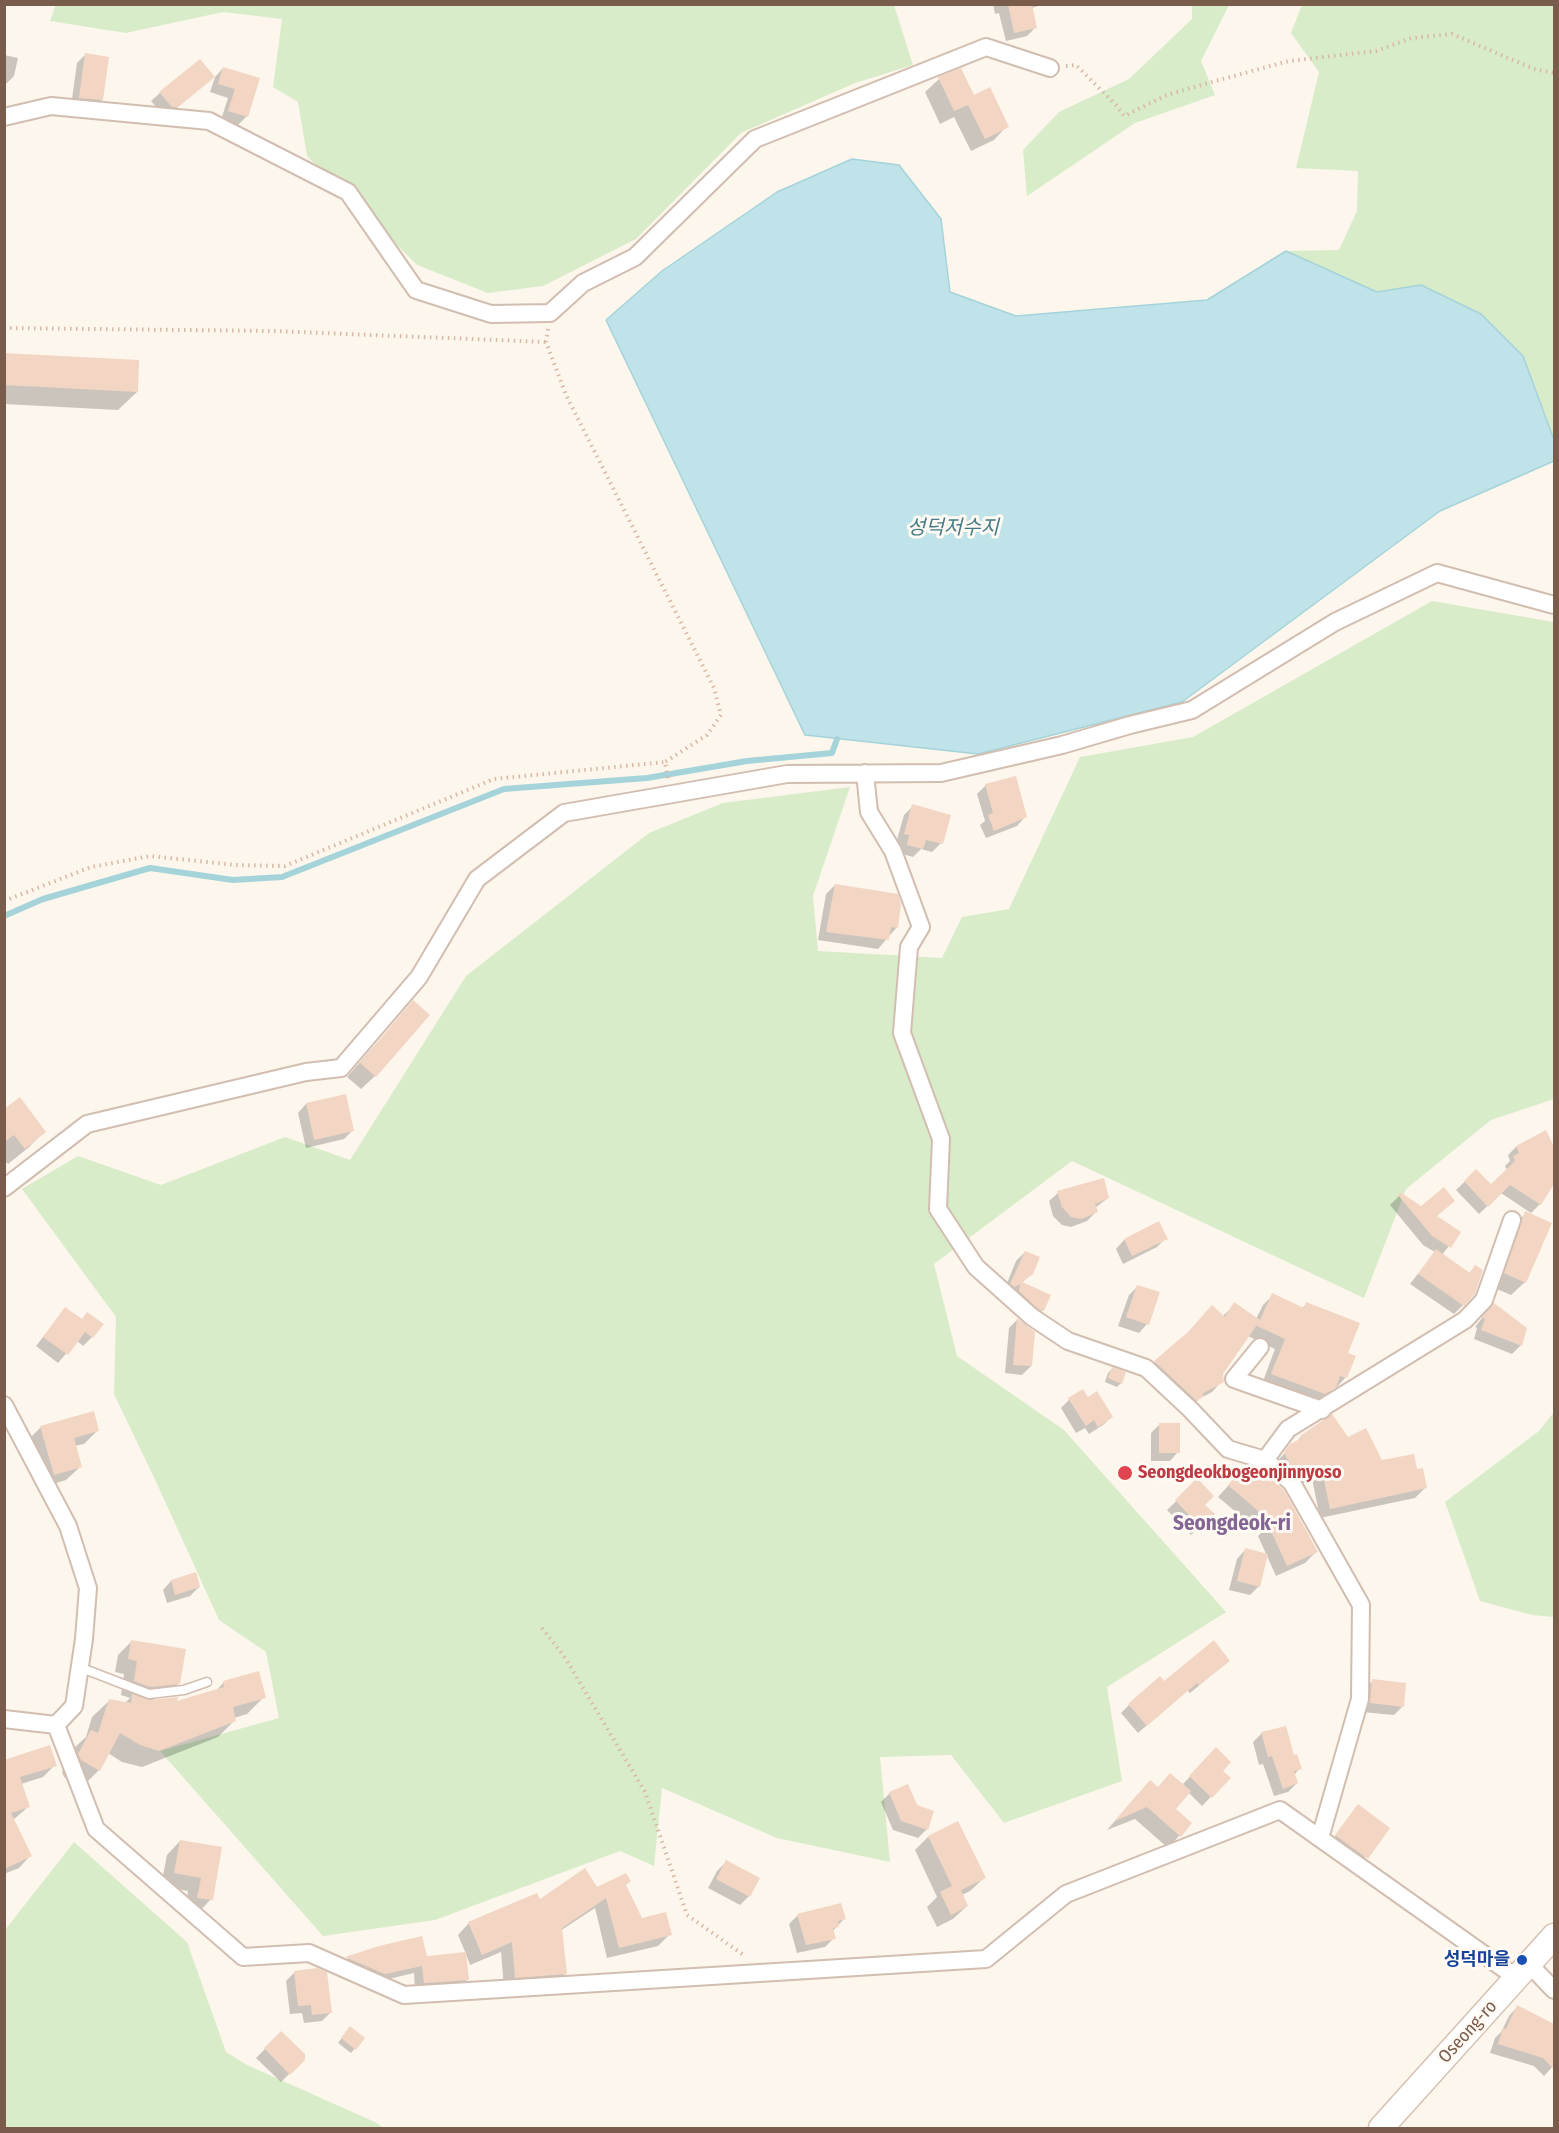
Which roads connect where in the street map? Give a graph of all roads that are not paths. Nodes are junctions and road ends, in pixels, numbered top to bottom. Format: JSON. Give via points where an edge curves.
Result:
{"nodes":[{"id":1,"x":1050,"y":68,"type":"road end"},
{"id":2,"x":4,"y":117,"type":"edge"},
{"id":3,"x":1554,"y":605,"type":"edge"},
{"id":4,"x":865,"y":773,"type":"junction"},
{"id":5,"x":4,"y":1188,"type":"edge"},
{"id":6,"x":1512,"y":1220,"type":"dead end"},
{"id":7,"x":1260,"y":1347,"type":"dead end"},
{"id":8,"x":4,"y":1405,"type":"edge"},
{"id":9,"x":1322,"y":1410,"type":"junction"},
{"id":10,"x":1265,"y":1460,"type":"junction"},
{"id":11,"x":80,"y":1667,"type":"junction"},
{"id":12,"x":207,"y":1682,"type":"dead end"},
{"id":13,"x":4,"y":1719,"type":"edge"},
{"id":14,"x":56,"y":1725,"type":"junction"},
{"id":15,"x":1320,"y":1838,"type":"junction"},
{"id":16,"x":1554,"y":1936,"type":"edge"},
{"id":17,"x":1523,"y":1971,"type":"junction"},
{"id":18,"x":1554,"y":1990,"type":"edge"},
{"id":19,"x":1381,"y":2128,"type":"edge"}],
"edges":[{"from":1,"to":2,"type":"street","via":[[986,47],[755,139],[635,257],[583,283],[550,313],[491,314],[416,290],[348,192],[209,121],[51,106]]},
{"from":3,"to":4,"type":"street","via":[[1437,573],[1335,622],[1192,710],[941,773]]},
{"from":4,"to":5,"type":"street","via":[[787,774],[564,813],[477,879],[418,977],[341,1068],[306,1072],[87,1124]]},
{"from":4,"to":10,"type":"street","via":[[869,812],[893,851],[921,927],[909,947],[902,1033],[941,1139],[938,1209],[976,1267],[1032,1317],[1068,1341],[1146,1368],[1228,1449]]},
{"from":6,"to":9,"type":"street","via":[[1484,1300],[1464,1320]]},
{"from":7,"to":9,"type":"street","via":[[1234,1379]]},
{"from":8,"to":11,"type":"street","via":[[68,1526],[88,1588]]},
{"from":9,"to":10,"type":"street","via":[[1288,1429]]},
{"from":10,"to":15,"type":"street","via":[[1292,1484],[1361,1605],[1360,1699]]},
{"from":11,"to":12,"type":"lane","via":[[149,1694],[184,1690]]},
{"from":11,"to":14,"type":"street","via":[[74,1706]]},
{"from":13,"to":14,"type":"street"},
{"from":14,"to":15,"type":"street","via":[[96,1829],[243,1957],[309,1953],[404,1995],[986,1959],[1066,1894],[1280,1810]]},
{"from":15,"to":17,"type":"street"},
{"from":16,"to":17,"type":"main road","name":"Oseong-ro"},
{"from":17,"to":18,"type":"street"},
{"from":17,"to":19,"type":"main road","name":"Oseong-ro"}]}
